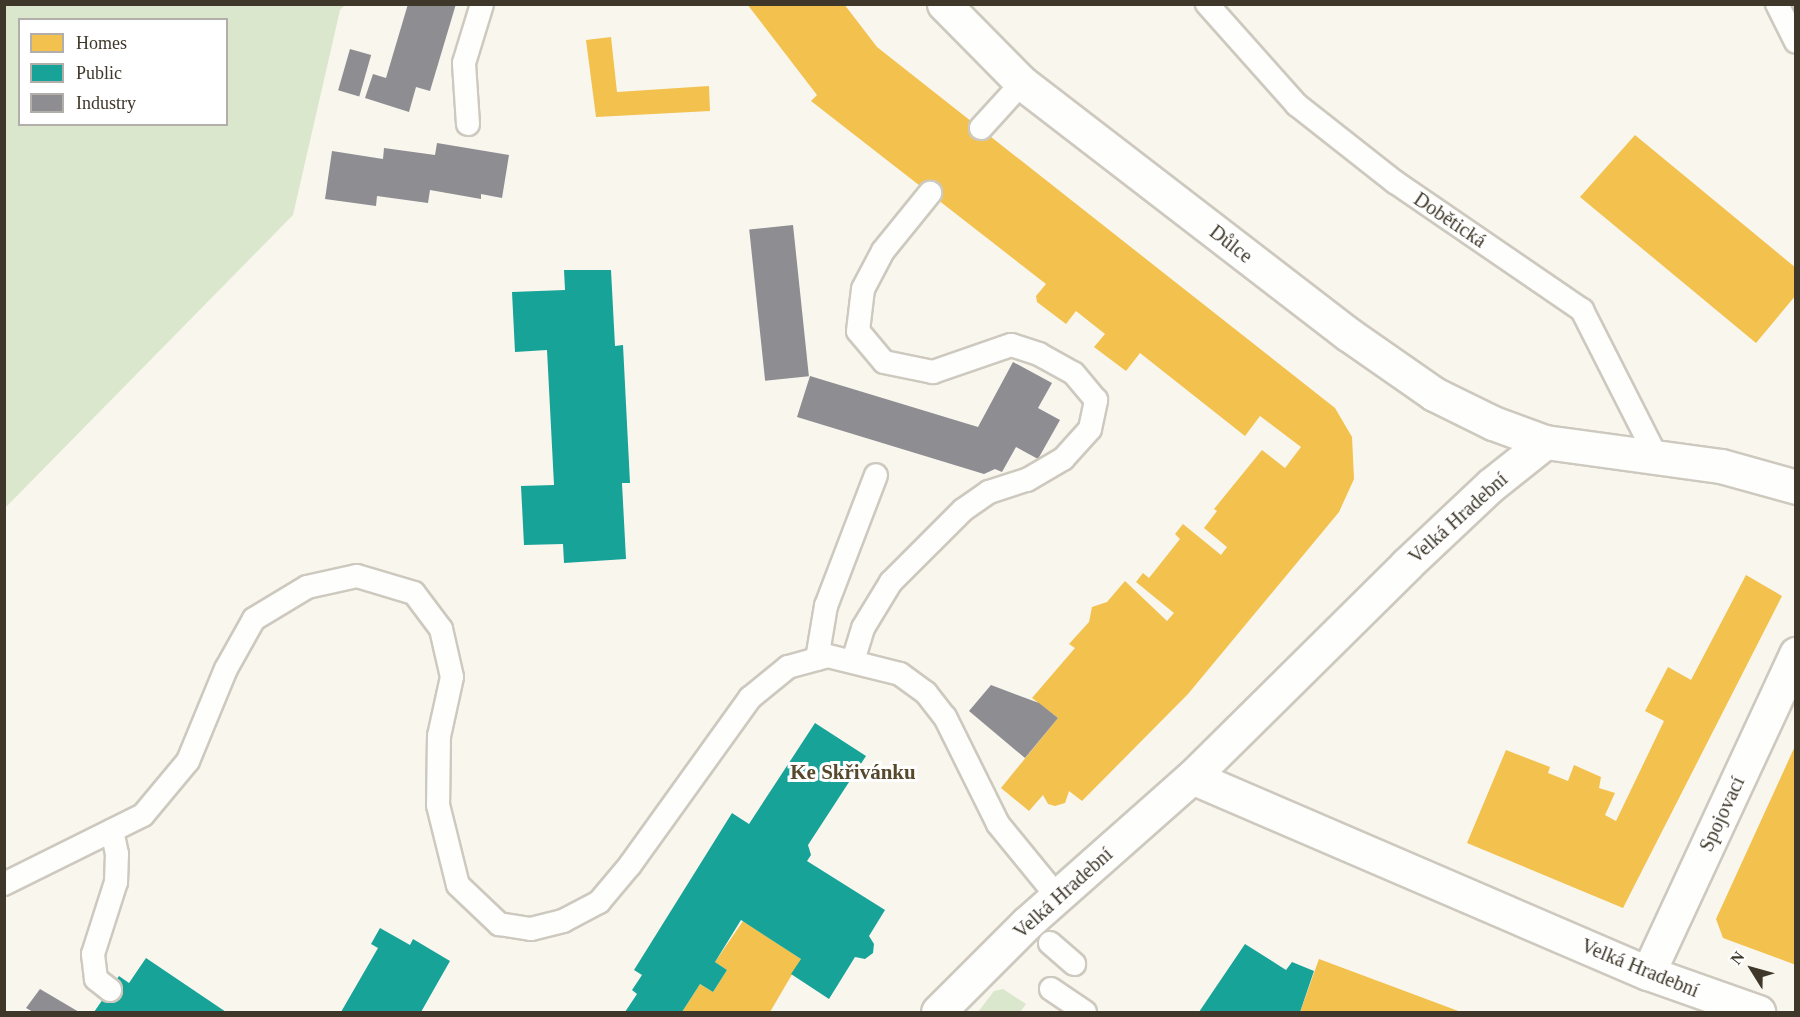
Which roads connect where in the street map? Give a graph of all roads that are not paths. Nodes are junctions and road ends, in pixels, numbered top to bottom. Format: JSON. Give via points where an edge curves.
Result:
{"nodes":[{"id":1,"x":482,"y":4,"type":"edge"},
{"id":2,"x":944,"y":4,"type":"edge"},
{"id":3,"x":1207,"y":4,"type":"edge"},
{"id":4,"x":1778,"y":4,"type":"edge"},
{"id":5,"x":1796,"y":42,"type":"edge"},
{"id":6,"x":1022,"y":83,"type":"junction"},
{"id":7,"x":468,"y":124,"type":"dead end"},
{"id":8,"x":981,"y":128,"type":"dead end"},
{"id":9,"x":930,"y":193,"type":"dead end"},
{"id":10,"x":1545,"y":442,"type":"junction"},
{"id":11,"x":1657,"y":458,"type":"junction"},
{"id":12,"x":876,"y":475,"type":"dead end"},
{"id":13,"x":1796,"y":487,"type":"edge"},
{"id":14,"x":1796,"y":654,"type":"edge"},
{"id":15,"x":817,"y":659,"type":"junction"},
{"id":16,"x":853,"y":660,"type":"junction"},
{"id":17,"x":1192,"y":777,"type":"junction"},
{"id":18,"x":112,"y":831,"type":"junction"},
{"id":19,"x":4,"y":884,"type":"edge"},
{"id":20,"x":1057,"y":896,"type":"junction"},
{"id":21,"x":1050,"y":943,"type":"dead end"},
{"id":22,"x":1074,"y":964,"type":"dead end"},
{"id":23,"x":1648,"y":973,"type":"junction"},
{"id":24,"x":1051,"y":989,"type":"dead end"},
{"id":25,"x":110,"y":990,"type":"dead end"},
{"id":26,"x":938,"y":1012,"type":"edge"},
{"id":27,"x":1086,"y":1012,"type":"edge"},
{"id":28,"x":1758,"y":1012,"type":"edge"}],
"edges":[{"from":1,"to":7,"type":"lane","via":[[464,63]]},
{"from":2,"to":6,"type":"street","name":"Důlce"},
{"from":3,"to":11,"type":"lane","name":"Dobětická","via":[[1297,105],[1395,182],[1582,310]]},
{"from":4,"to":5,"type":"lane"},
{"from":6,"to":8,"type":"lane"},
{"from":6,"to":10,"type":"street","name":"Důlce","via":[[1348,334],[1434,394],[1493,423]]},
{"from":9,"to":16,"type":"lane","via":[[884,251],[863,289],[858,331],[884,362],[933,372],[1011,345],[1039,354],[1073,373],[1096,400],[1090,429],[1063,459],[1027,480],[989,492],[963,510],[891,582],[863,628]]},
{"from":10,"to":11,"type":"street"},
{"from":10,"to":17,"type":"street","name":"Velká Hradební","via":[[1491,485],[1406,565]]},
{"from":11,"to":13,"type":"street","via":[[1721,466]]},
{"from":12,"to":15,"type":"lane","via":[[826,606]]},
{"from":14,"to":23,"type":"street","name":"Spojovací"},
{"from":15,"to":16,"type":"lane","via":[[828,656]]},
{"from":15,"to":18,"type":"lane","via":[[788,667],[750,698],[630,865],[598,902],[563,921],[531,929],[499,924],[458,885],[438,805],[439,736],[452,677],[441,629],[414,593],[357,576],[308,587],[254,619],[226,669],[188,761],[143,815]]},
{"from":16,"to":20,"type":"lane","via":[[900,674],[926,693],[945,717],[998,824]]},
{"from":17,"to":20,"type":"street","name":"Velká Hradební"},
{"from":17,"to":23,"type":"street","name":"Velká Hradební"},
{"from":18,"to":19,"type":"lane"},
{"from":18,"to":25,"type":"lane","via":[[117,854],[116,882],[93,954],[96,979]]},
{"from":20,"to":26,"type":"street","name":"Velká Hradební"},
{"from":21,"to":22,"type":"lane"},
{"from":23,"to":28,"type":"street","name":"Velká Hradební"},
{"from":24,"to":27,"type":"lane"}]}
